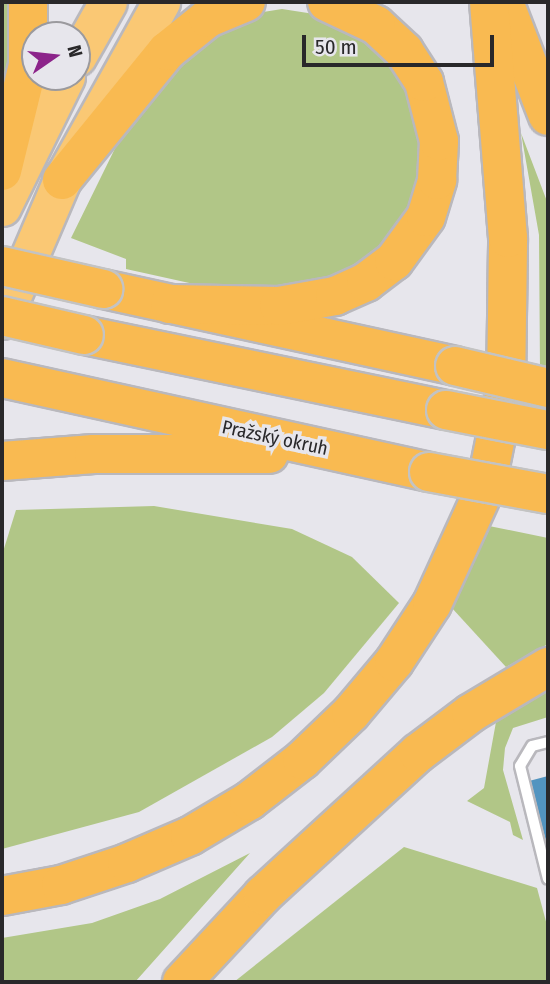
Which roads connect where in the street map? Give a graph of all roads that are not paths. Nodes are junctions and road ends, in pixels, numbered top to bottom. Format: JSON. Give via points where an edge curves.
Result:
{"nodes":[{"id":1,"x":28,"y":2,"type":"edge"},
{"id":2,"x":108,"y":2,"type":"edge"},
{"id":3,"x":161,"y":2,"type":"edge"},
{"id":4,"x":246,"y":2,"type":"edge"},
{"id":5,"x":327,"y":2,"type":"edge"},
{"id":6,"x":489,"y":2,"type":"edge"},
{"id":7,"x":505,"y":2,"type":"edge"},
{"id":8,"x":91,"y":32,"type":"edge"},
{"id":9,"x":59,"y":91,"type":"edge"},
{"id":10,"x":548,"y":116,"type":"edge"},
{"id":11,"x":2,"y":171,"type":"edge"},
{"id":12,"x":62,"y":180,"type":"junction"},
{"id":13,"x":2,"y":207,"type":"edge"},
{"id":14,"x":2,"y":266,"type":"edge"},
{"id":15,"x":170,"y":304,"type":"junction"},
{"id":16,"x":2,"y":318,"type":"edge"},
{"id":17,"x":2,"y":378,"type":"edge"},
{"id":18,"x":548,"y":388,"type":"edge"},
{"id":19,"x":548,"y":430,"type":"edge"},
{"id":20,"x":352,"y":455,"type":"junction"},
{"id":21,"x":2,"y":461,"type":"edge"},
{"id":22,"x":548,"y":494,"type":"edge"},
{"id":23,"x":533,"y":676,"type":"edge"},
{"id":24,"x":548,"y":742,"type":"edge"},
{"id":25,"x":548,"y":879,"type":"edge"},
{"id":26,"x":2,"y":897,"type":"edge"},
{"id":27,"x":182,"y":982,"type":"edge"}],
"edges":[{"from":1,"to":11,"type":"highway","via":[[28,65]]},
{"from":2,"to":8,"type":"highway"},
{"from":3,"to":12,"type":"highway"},
{"from":4,"to":12,"type":"highway","via":[[208,18],[167,51]]},
{"from":5,"to":15,"type":"highway","via":[[376,25],[404,51],[424,82],[439,141],[437,180],[426,217],[394,261],[366,282],[335,296],[279,306]]},
{"from":6,"to":26,"type":"highway","via":[[508,238],[506,388],[486,486],[432,604],[394,662],[351,713],[302,760],[248,801],[190,836],[127,863],[61,885]]},
{"from":7,"to":10,"type":"highway"},
{"from":9,"to":13,"type":"highway"},
{"from":12,"to":16,"type":"highway"},
{"from":14,"to":15,"type":"highway","bridge":true},
{"from":15,"to":18,"type":"highway","bridge":true},
{"from":16,"to":19,"type":"highway","bridge":true},
{"from":17,"to":20,"type":"highway","name":"Pražský okruh"},
{"from":20,"to":21,"type":"highway"},
{"from":20,"to":22,"type":"highway","name":"Pražský okruh","bridge":true},
{"from":23,"to":27,"type":"highway","via":[[443,733],[364,799],[216,942]]},
{"from":24,"to":25,"type":"lane","via":[[532,746],[520,766]]}]}
